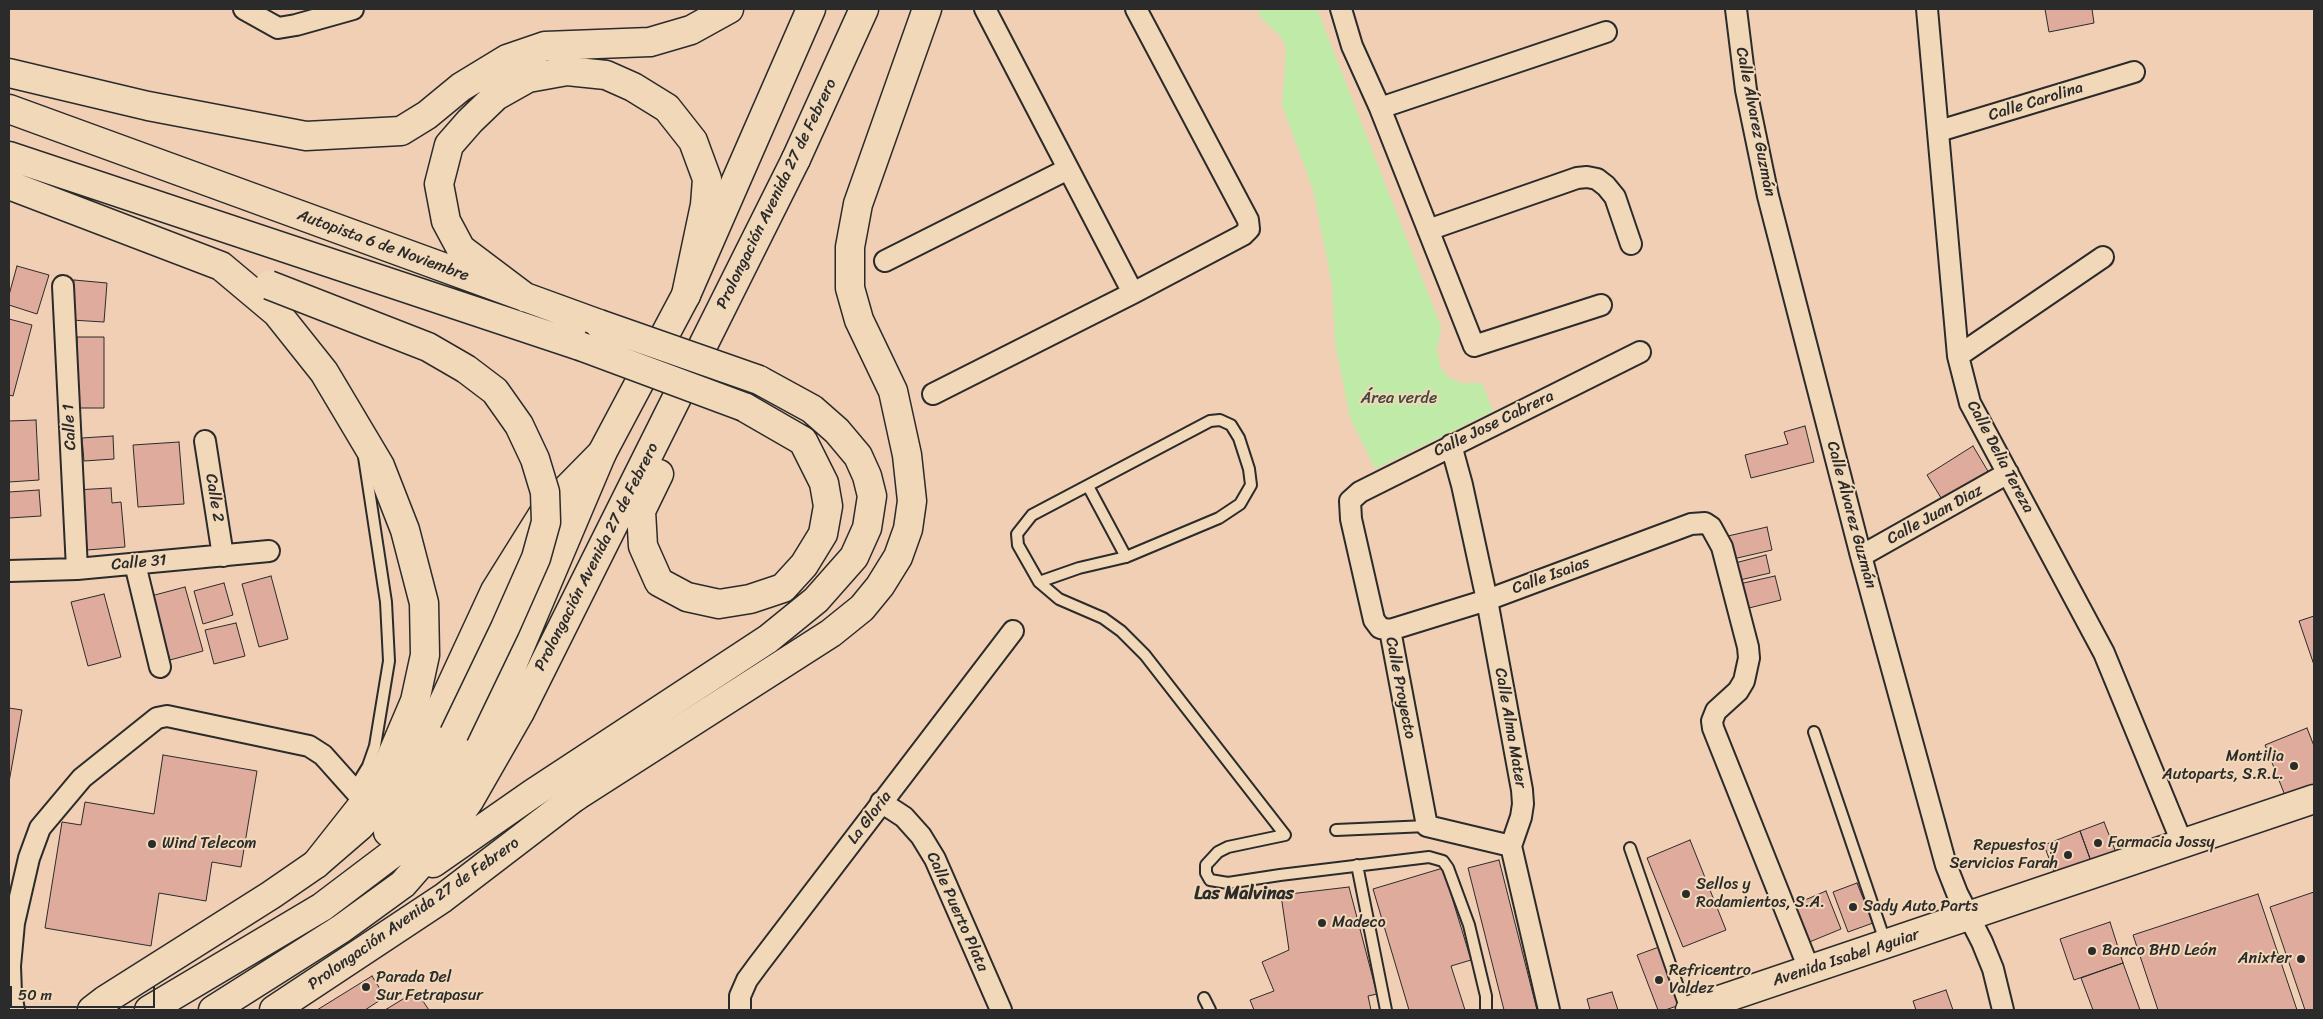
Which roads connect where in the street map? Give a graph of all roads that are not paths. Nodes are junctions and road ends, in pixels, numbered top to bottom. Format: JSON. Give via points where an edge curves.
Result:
{"nodes":[{"id":1,"x":244,"y":9,"type":"edge"},
{"id":2,"x":353,"y":9,"type":"edge"},
{"id":3,"x":729,"y":9,"type":"edge"},
{"id":4,"x":811,"y":9,"type":"edge"},
{"id":5,"x":864,"y":9,"type":"edge"},
{"id":6,"x":927,"y":9,"type":"edge"},
{"id":7,"x":985,"y":9,"type":"edge"},
{"id":8,"x":1136,"y":9,"type":"edge"},
{"id":9,"x":1341,"y":9,"type":"edge"},
{"id":10,"x":1736,"y":9,"type":"edge"},
{"id":11,"x":1927,"y":9,"type":"edge"},
{"id":12,"x":1606,"y":32,"type":"dead end"},
{"id":13,"x":9,"y":72,"type":"edge"},
{"id":14,"x":2134,"y":72,"type":"dead end"},
{"id":15,"x":1380,"y":108,"type":"junction"},
{"id":16,"x":9,"y":109,"type":"edge"},
{"id":17,"x":1939,"y":131,"type":"junction"},
{"id":18,"x":9,"y":156,"type":"edge"},
{"id":19,"x":796,"y":159,"type":"junction"},
{"id":20,"x":1068,"y":169,"type":"junction"},
{"id":21,"x":9,"y":185,"type":"edge"},
{"id":22,"x":1428,"y":230,"type":"junction"},
{"id":23,"x":1631,"y":244,"type":"dead end"},
{"id":24,"x":2103,"y":257,"type":"dead end"},
{"id":25,"x":885,"y":261,"type":"dead end"},
{"id":26,"x":221,"y":266,"type":"junction"},
{"id":27,"x":63,"y":286,"type":"dead end"},
{"id":28,"x":1132,"y":293,"type":"junction"},
{"id":29,"x":686,"y":296,"type":"junction"},
{"id":30,"x":526,"y":298,"type":"junction"},
{"id":31,"x":1601,"y":305,"type":"dead end"},
{"id":32,"x":1640,"y":352,"type":"dead end"},
{"id":33,"x":1958,"y":356,"type":"junction"},
{"id":34,"x":933,"y":394,"type":"dead end"},
{"id":35,"x":360,"y":431,"type":"junction"},
{"id":36,"x":205,"y":441,"type":"dead end"},
{"id":37,"x":1451,"y":446,"type":"junction"},
{"id":38,"x":602,"y":453,"type":"junction"},
{"id":39,"x":2008,"y":473,"type":"junction"},
{"id":40,"x":1088,"y":486,"type":"junction"},
{"id":41,"x":1350,"y":501,"type":"joint"},
{"id":42,"x":269,"y":551,"type":"dead end"},
{"id":43,"x":222,"y":556,"type":"junction"},
{"id":44,"x":1861,"y":556,"type":"junction"},
{"id":45,"x":1126,"y":557,"type":"junction"},
{"id":46,"x":135,"y":564,"type":"junction"},
{"id":47,"x":77,"y":569,"type":"junction"},
{"id":48,"x":9,"y":571,"type":"edge"},
{"id":49,"x":1039,"y":582,"type":"junction"},
{"id":50,"x":1487,"y":600,"type":"junction"},
{"id":51,"x":1390,"y":630,"type":"junction"},
{"id":52,"x":1013,"y":631,"type":"dead end"},
{"id":53,"x":160,"y":667,"type":"dead end"},
{"id":54,"x":681,"y":696,"type":"junction"},
{"id":55,"x":1814,"y":732,"type":"dead end"},
{"id":56,"x":359,"y":796,"type":"junction"},
{"id":57,"x":575,"y":798,"type":"junction"},
{"id":58,"x":2314,"y":799,"type":"edge"},
{"id":59,"x":881,"y":802,"type":"junction"},
{"id":60,"x":1427,"y":826,"type":"junction"},
{"id":61,"x":1336,"y":830,"type":"dead end"},
{"id":62,"x":2183,"y":845,"type":"junction"},
{"id":63,"x":1511,"y":846,"type":"junction"},
{"id":64,"x":1630,"y":848,"type":"dead end"},
{"id":65,"x":316,"y":864,"type":"junction"},
{"id":66,"x":1357,"y":866,"type":"junction"},
{"id":67,"x":403,"y":884,"type":"junction"},
{"id":68,"x":1970,"y":917,"type":"junction"},
{"id":69,"x":1886,"y":944,"type":"junction"},
{"id":70,"x":237,"y":958,"type":"junction"},
{"id":71,"x":1808,"y":969,"type":"junction"},
{"id":72,"x":1204,"y":998,"type":"dead end"},
{"id":73,"x":14,"y":1010,"type":"edge"},
{"id":74,"x":92,"y":1010,"type":"edge"},
{"id":75,"x":149,"y":1010,"type":"edge"},
{"id":76,"x":213,"y":1010,"type":"edge"},
{"id":77,"x":274,"y":1010,"type":"edge"},
{"id":78,"x":740,"y":1010,"type":"edge"},
{"id":79,"x":1001,"y":1010,"type":"edge"},
{"id":80,"x":1210,"y":1010,"type":"edge"},
{"id":81,"x":1386,"y":1010,"type":"edge"},
{"id":82,"x":1486,"y":1010,"type":"edge"},
{"id":83,"x":1549,"y":1010,"type":"edge"},
{"id":84,"x":1686,"y":1010,"type":"edge"},
{"id":85,"x":1690,"y":1010,"type":"edge"},
{"id":86,"x":2003,"y":1010,"type":"edge"}],
"edges":[{"from":1,"to":2,"type":"street","via":[[278,28]]},
{"from":3,"to":13,"type":"main road","via":[[690,30],[650,42],[545,46],[508,59],[461,87],[401,131],[306,136],[148,106]]},
{"from":4,"to":29,"type":"main road","name":"Prolongación Avenida 27 de Febrero"},
{"from":5,"to":19,"type":"main road","name":"Prolongación Avenida 27 de Febrero"},
{"from":6,"to":57,"type":"main road","via":[[858,204],[850,247],[850,288],[859,320],[894,391],[907,455],[912,501],[908,529],[898,557],[862,608],[831,633]]},
{"from":7,"to":20,"type":"street"},
{"from":8,"to":28,"type":"street","via":[[1248,220],[1249,229]]},
{"from":9,"to":15,"type":"street","via":[[1352,46]]},
{"from":10,"to":44,"type":"street","name":"Calle Álvarez Guzmán","via":[[1746,90],[1768,196]]},
{"from":11,"to":17,"type":"street","name":"Calle Delia Tereza"},
{"from":12,"to":15,"type":"street"},
{"from":14,"to":17,"type":"street","name":"Calle Carolina"},
{"from":15,"to":22,"type":"street"},
{"from":16,"to":30,"type":"main road","name":"Autopista 6 de Noviembre"},
{"from":17,"to":33,"type":"street","name":"Calle Delia Tereza"},
{"from":18,"to":19,"type":"main road","name":"Autopista 6 de Noviembre","bridge":true,"via":[[580,346],[744,407],[803,441],[824,483],[828,506],[822,534],[804,565],[783,588],[750,599],[719,604],[687,597],[659,582],[643,546],[641,511],[763,251]]},
{"from":19,"to":67,"type":"main road","name":"Prolongación Avenida 27 de Febrero","via":[[520,712],[469,801],[443,838]]},
{"from":20,"to":25,"type":"street"},
{"from":20,"to":28,"type":"street"},
{"from":21,"to":26,"type":"main road"},
{"from":22,"to":23,"type":"street","via":[[1587,177],[1597,179],[1615,197]]},
{"from":22,"to":31,"type":"street","via":[[1474,346]]},
{"from":24,"to":33,"type":"street"},
{"from":26,"to":35,"type":"main road","via":[[277,313],[324,372]]},
{"from":26,"to":70,"type":"main road","bridge":true,"via":[[428,347],[495,391],[519,424],[535,459],[545,492],[546,522],[536,558],[505,628],[429,782],[404,816],[363,857]]},
{"from":27,"to":47,"type":"street","name":"Calle 1"},
{"from":28,"to":34,"type":"street"},
{"from":29,"to":30,"type":"main road","via":[[707,180],[693,140],[666,108],[633,87],[606,75],[567,71],[528,78],[496,96],[449,145],[439,184],[446,221],[461,249]]},
{"from":29,"to":38,"type":"main road","name":"Prolongación Avenida 27 de Febrero"},
{"from":30,"to":54,"type":"main road","name":"Autopista 6 de Noviembre","bridge":true,"via":[[759,380],[812,409],[837,431],[858,456],[866,476],[872,496],[867,528],[854,557],[816,600],[768,639]]},
{"from":32,"to":37,"type":"street","name":"Calle Jose Cabrera"},
{"from":33,"to":39,"type":"street","name":"Calle Delia Tereza","via":[[1970,402]]},
{"from":35,"to":56,"type":"lane","via":[[386,602],[389,662],[375,746]]},
{"from":35,"to":56,"type":"main road","via":[[380,466],[405,530],[424,603],[426,655],[415,701],[389,762]]},
{"from":36,"to":43,"type":"street","name":"Calle 2"},
{"from":37,"to":41,"type":"street","name":"Calle Jose Cabrera","via":[[1360,492]]},
{"from":37,"to":50,"type":"street","name":"Calle Alma Mater"},
{"from":38,"to":65,"type":"main road","name":"Prolongación Avenida 27 de Febrero","via":[[544,512],[494,591],[432,727],[396,786],[360,826]]},
{"from":38,"to":70,"type":"main road","name":"Prolongación Avenida 27 de Febrero","via":[[508,675],[463,762],[429,815],[396,851],[360,880]]},
{"from":39,"to":44,"type":"street","name":"Calle Juan Diaz"},
{"from":39,"to":62,"type":"street","name":"Calle Delia Tereza","via":[[2104,653]]},
{"from":40,"to":45,"type":"lane"},
{"from":40,"to":45,"type":"lane","via":[[1210,421],[1220,420],[1231,426],[1239,438],[1251,485],[1240,504],[1219,518]]},
{"from":40,"to":49,"type":"lane","via":[[1032,516],[1017,534],[1018,545]]},
{"from":41,"to":51,"type":"street","name":"Calle Proyecto","via":[[1351,519],[1374,620],[1380,628]]},
{"from":42,"to":43,"type":"street","name":"Calle 31"},
{"from":43,"to":46,"type":"street","name":"Calle 31"},
{"from":44,"to":68,"type":"street","name":"Calle Álvarez Guzmán","via":[[1946,865]]},
{"from":45,"to":49,"type":"lane"},
{"from":46,"to":47,"type":"street","name":"Calle 31"},
{"from":46,"to":53,"type":"street"},
{"from":47,"to":48,"type":"street","name":"Calle 31"},
{"from":49,"to":66,"type":"lane","via":[[1059,600],[1103,618],[1145,655],[1285,835],[1218,852],[1206,865],[1210,880],[1228,883]]},
{"from":50,"to":51,"type":"street","name":"Calle Isaias"},
{"from":50,"to":63,"type":"street","name":"Calle Alma Mater","via":[[1522,790],[1521,817]]},
{"from":50,"to":71,"type":"street","name":"Calle Isaias","via":[[1691,524],[1711,526],[1722,547],[1749,658],[1744,681],[1716,711],[1713,728]]},
{"from":51,"to":60,"type":"street","name":"Calle Proyecto"},
{"from":52,"to":59,"type":"street","name":"La Gloria"},
{"from":54,"to":57,"type":"main road"},
{"from":54,"to":67,"type":"main road"},
{"from":55,"to":69,"type":"lane"},
{"from":56,"to":65,"type":"main road"},
{"from":56,"to":73,"type":"street","via":[[323,754],[309,746],[166,716],[156,718],[82,778],[40,828],[29,858],[14,923],[10,966]]},
{"from":57,"to":77,"type":"main road","name":"Prolongación Avenida 27 de Febrero","via":[[442,898]]},
{"from":58,"to":62,"type":"main road","name":"Avenida Isabel Aguiar"},
{"from":59,"to":78,"type":"street","name":"La Gloria","via":[[747,980],[740,996]]},
{"from":59,"to":79,"type":"street","name":"Calle Puerto Plata","via":[[904,817],[935,859]]},
{"from":60,"to":61,"type":"lane"},
{"from":60,"to":63,"type":"street"},
{"from":62,"to":68,"type":"main road","name":"Avenida Isabel Aguiar"},
{"from":63,"to":83,"type":"street"},
{"from":64,"to":84,"type":"lane"},
{"from":65,"to":74,"type":"main road","name":"Prolongación Avenida 27 de Febrero"},
{"from":66,"to":81,"type":"lane"},
{"from":66,"to":82,"type":"lane","via":[[1429,857],[1443,861],[1469,925],[1486,996]]},
{"from":67,"to":76,"type":"main road","name":"Prolongación Avenida 27 de Febrero"},
{"from":68,"to":69,"type":"main road","name":"Avenida Isabel Aguiar"},
{"from":68,"to":86,"type":"street","name":"Calle Álvarez Guzmán","via":[[1993,969]]},
{"from":69,"to":71,"type":"main road","name":"Avenida Isabel Aguiar"},
{"from":70,"to":75,"type":"main road","name":"Prolongación Avenida 27 de Febrero"},
{"from":71,"to":85,"type":"main road","name":"Avenida Isabel Aguiar","via":[[1734,999]]},
{"from":72,"to":80,"type":"lane"}]}
